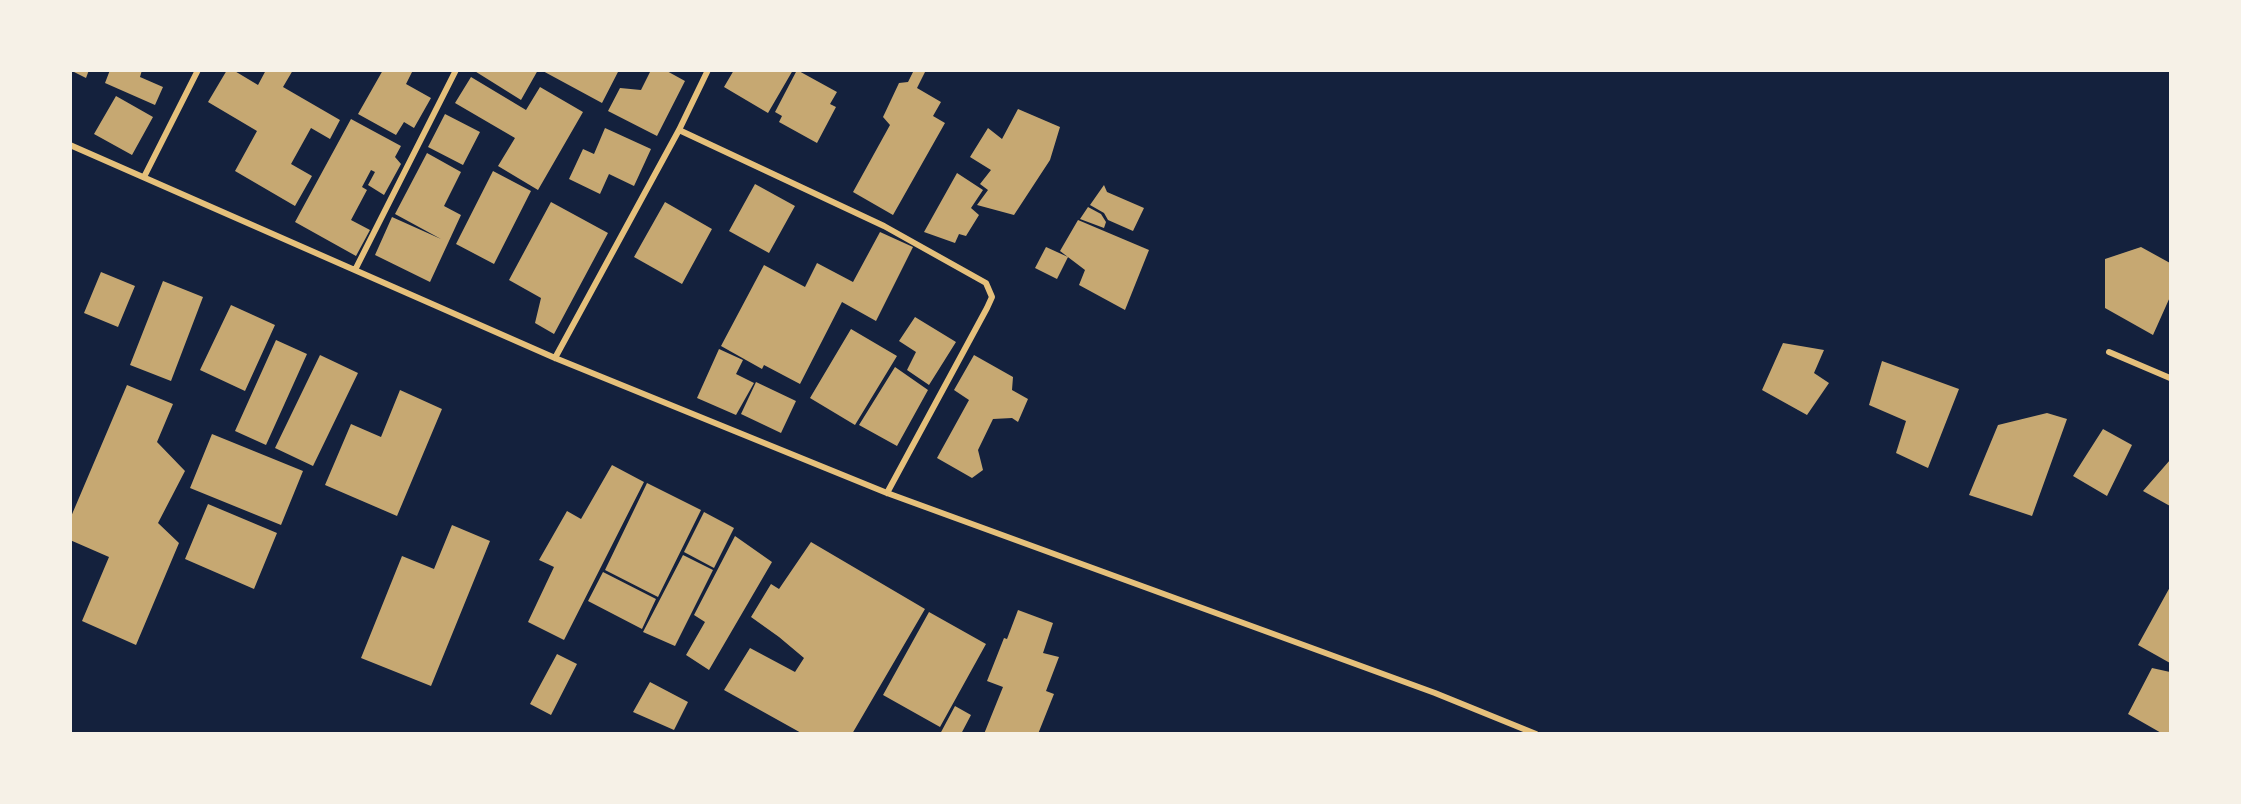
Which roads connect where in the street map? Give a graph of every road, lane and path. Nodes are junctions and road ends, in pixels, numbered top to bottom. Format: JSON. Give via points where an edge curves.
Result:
{"nodes":[{"id":1,"x":198,"y":70,"type":"edge"},
{"id":2,"x":456,"y":70,"type":"edge"},
{"id":3,"x":708,"y":70,"type":"edge"},
{"id":4,"x":679,"y":130,"type":"junction"},
{"id":5,"x":70,"y":145,"type":"edge"},
{"id":6,"x":144,"y":177,"type":"junction"},
{"id":7,"x":355,"y":270,"type":"junction"},
{"id":8,"x":2109,"y":352,"type":"dead end"},
{"id":9,"x":555,"y":358,"type":"junction"},
{"id":10,"x":2170,"y":378,"type":"edge"},
{"id":11,"x":887,"y":493,"type":"junction"},
{"id":12,"x":1536,"y":734,"type":"edge"}],
"edges":[{"from":1,"to":6,"type":"street"},
{"from":2,"to":7,"type":"street"},
{"from":3,"to":4,"type":"street"},
{"from":4,"to":9,"type":"street"},
{"from":4,"to":11,"type":"street","via":[[884,226],[986,283],[992,297],[987,308]]},
{"from":5,"to":6,"type":"street"},
{"from":6,"to":7,"type":"street"},
{"from":7,"to":9,"type":"street"},
{"from":8,"to":10,"type":"street"},
{"from":9,"to":11,"type":"street"},
{"from":11,"to":12,"type":"street","via":[[1435,693]]}]}
